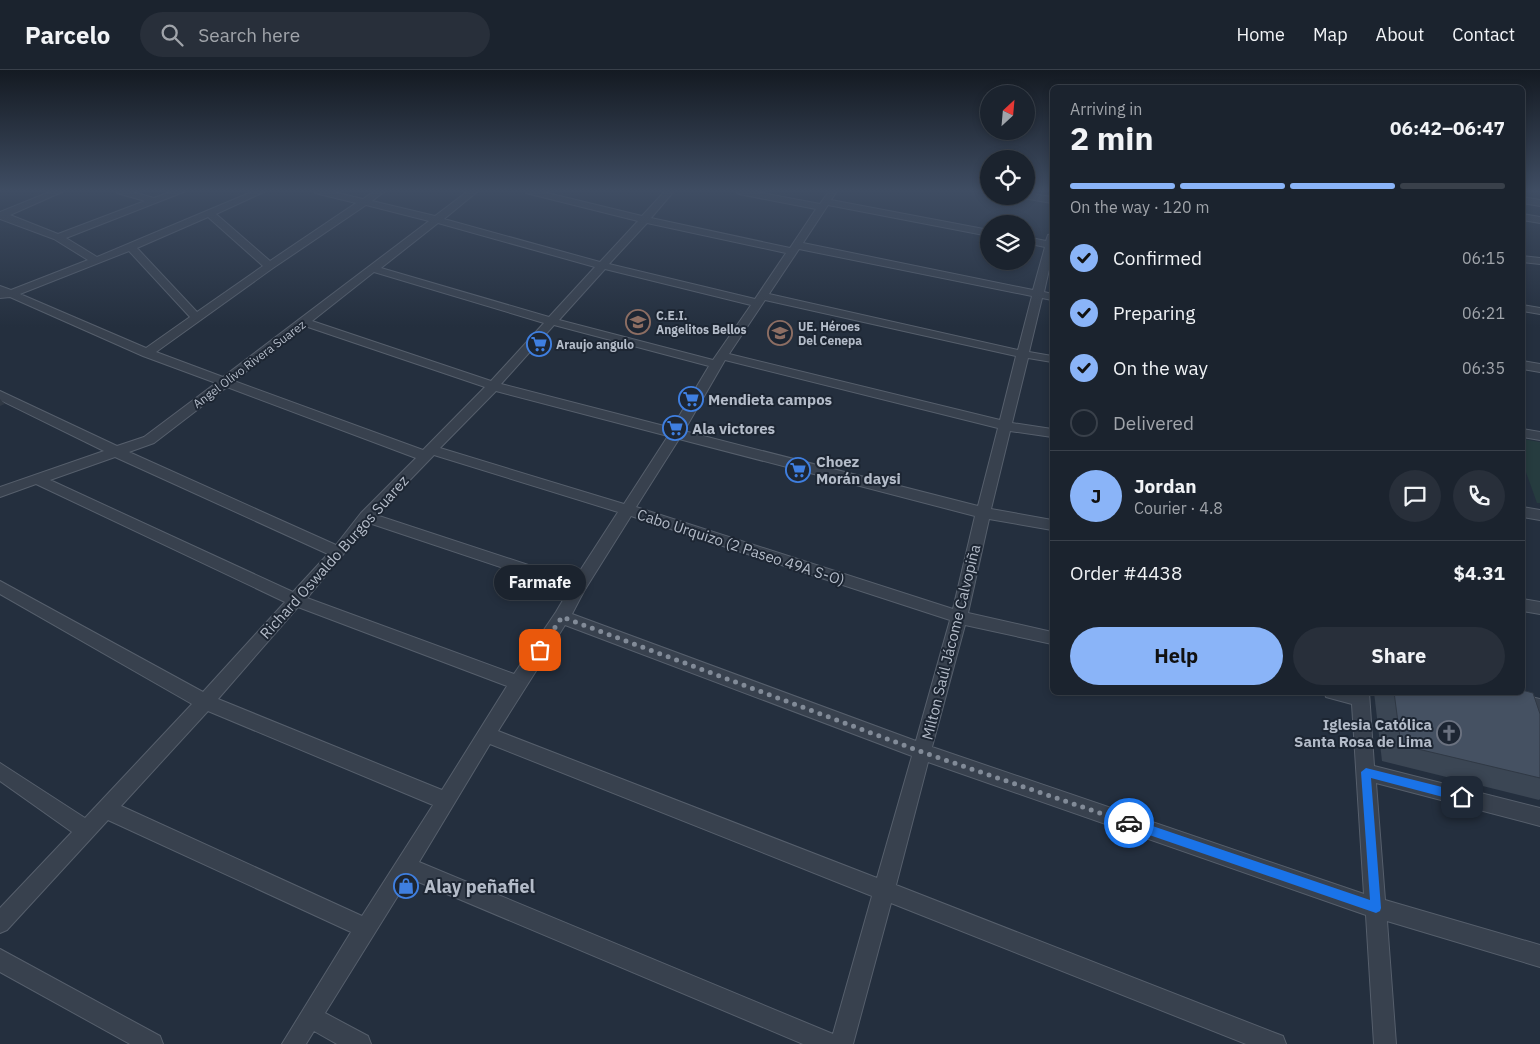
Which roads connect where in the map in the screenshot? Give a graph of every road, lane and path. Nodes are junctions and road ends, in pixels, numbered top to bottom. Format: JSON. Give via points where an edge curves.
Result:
{"nodes":[{"id":1,"x":156,"y":236,"type":"edge"},
{"id":2,"x":236,"y":236,"type":"edge"},
{"id":3,"x":313,"y":236,"type":"edge"},
{"id":4,"x":416,"y":236,"type":"edge"},
{"id":5,"x":496,"y":236,"type":"edge"},
{"id":6,"x":629,"y":236,"type":"edge"},
{"id":7,"x":734,"y":236,"type":"edge"},
{"id":8,"x":801,"y":236,"type":"edge"},
{"id":9,"x":58,"y":237,"type":"edge"},
{"id":10,"x":1035,"y":241,"type":"edge"},
{"id":11,"x":1050,"y":242,"type":"edge"},
{"id":12,"x":131,"y":247,"type":"junction"},
{"id":13,"x":793,"y":248,"type":"junction"},
{"id":14,"x":1050,"y":257,"type":"edge"},
{"id":15,"x":1525,"y":259,"type":"edge"},
{"id":16,"x":97,"y":261,"type":"junction"},
{"id":17,"x":1540,"y":261,"type":"edge"},
{"id":18,"x":269,"y":266,"type":"junction"},
{"id":19,"x":603,"y":266,"type":"junction"},
{"id":20,"x":374,"y":269,"type":"junction"},
{"id":21,"x":3,"y":294,"type":"edge"},
{"id":22,"x":1045,"y":296,"type":"edge"},
{"id":23,"x":760,"y":299,"type":"junction"},
{"id":24,"x":1525,"y":308,"type":"edge"},
{"id":25,"x":1540,"y":311,"type":"edge"},
{"id":26,"x":197,"y":318,"type":"junction"},
{"id":27,"x":551,"y":321,"type":"junction"},
{"id":28,"x":305,"y":322,"type":"junction"},
{"id":29,"x":147,"y":353,"type":"junction"},
{"id":30,"x":1022,"y":354,"type":"junction"},
{"id":31,"x":1050,"y":359,"type":"edge"},
{"id":32,"x":719,"y":360,"type":"junction"},
{"id":33,"x":1525,"y":366,"type":"edge"},
{"id":34,"x":1540,"y":368,"type":"edge"},
{"id":35,"x":226,"y":383,"type":"junction"},
{"id":36,"x":493,"y":386,"type":"junction"},
{"id":37,"x":0,"y":395,"type":"edge"},
{"id":38,"x":1005,"y":426,"type":"junction"},
{"id":39,"x":676,"y":433,"type":"junction"},
{"id":40,"x":1050,"y":433,"type":"edge"},
{"id":41,"x":1525,"y":434,"type":"edge"},
{"id":42,"x":1540,"y":436,"type":"edge"},
{"id":43,"x":117,"y":452,"type":"junction"},
{"id":44,"x":428,"y":453,"type":"junction"},
{"id":45,"x":38,"y":480,"type":"junction"},
{"id":46,"x":0,"y":492,"type":"edge"},
{"id":47,"x":628,"y":510,"type":"junction"},
{"id":48,"x":1525,"y":512,"type":"edge"},
{"id":49,"x":983,"y":513,"type":"junction"},
{"id":50,"x":1540,"y":515,"type":"edge"},
{"id":51,"x":366,"y":517,"type":"junction"},
{"id":52,"x":1050,"y":525,"type":"edge"},
{"id":53,"x":338,"y":552,"type":"junction"},
{"id":54,"x":0,"y":587,"type":"edge"},
{"id":55,"x":578,"y":587,"type":"junction"},
{"id":56,"x":296,"y":600,"type":"junction"},
{"id":57,"x":1525,"y":606,"type":"edge"},
{"id":58,"x":1540,"y":608,"type":"edge"},
{"id":59,"x":562,"y":617,"type":"junction"},
{"id":60,"x":959,"y":617,"type":"junction"},
{"id":61,"x":1050,"y":638,"type":"edge"},
{"id":62,"x":518,"y":682,"type":"junction"},
{"id":63,"x":1361,"y":695,"type":"edge"},
{"id":64,"x":1490,"y":695,"type":"edge"},
{"id":65,"x":204,"y":702,"type":"junction"},
{"id":66,"x":1540,"y":707,"type":"edge"},
{"id":67,"x":487,"y":734,"type":"junction"},
{"id":68,"x":922,"y":752,"type":"junction"},
{"id":69,"x":0,"y":771,"type":"edge"},
{"id":70,"x":1366,"y":772,"type":"junction"},
{"id":71,"x":446,"y":801,"type":"junction"},
{"id":72,"x":106,"y":809,"type":"junction"},
{"id":73,"x":1540,"y":817,"type":"edge"},
{"id":74,"x":86,"y":830,"type":"junction"},
{"id":75,"x":405,"y":866,"type":"junction"},
{"id":76,"x":885,"y":890,"type":"junction"},
{"id":77,"x":1376,"y":908,"type":"junction"},
{"id":78,"x":0,"y":923,"type":"edge"},
{"id":79,"x":365,"y":928,"type":"junction"},
{"id":80,"x":1540,"y":956,"type":"edge"},
{"id":81,"x":0,"y":960,"type":"edge"},
{"id":82,"x":310,"y":1018,"type":"junction"},
{"id":83,"x":152,"y":1044,"type":"edge"},
{"id":84,"x":293,"y":1044,"type":"edge"},
{"id":85,"x":360,"y":1044,"type":"edge"},
{"id":86,"x":830,"y":1044,"type":"edge"},
{"id":87,"x":842,"y":1044,"type":"edge"},
{"id":88,"x":1275,"y":1044,"type":"edge"},
{"id":89,"x":1385,"y":1044,"type":"edge"}],
"edges":[{"from":1,"to":12,"type":"street"},
{"from":2,"to":18,"type":"street"},
{"from":3,"to":18,"type":"street"},
{"from":4,"to":20,"type":"street","name":"Angel Olivo Rivera Suarez"},
{"from":5,"to":19,"type":"street"},
{"from":6,"to":19,"type":"street","name":"Richard Oswaldo Burgos Suarez"},
{"from":7,"to":13,"type":"street"},
{"from":8,"to":13,"type":"street"},
{"from":9,"to":16,"type":"street"},
{"from":10,"to":11,"type":"street"},
{"from":12,"to":16,"type":"street"},
{"from":12,"to":26,"type":"street"},
{"from":13,"to":22,"type":"street"},
{"from":13,"to":23,"type":"street"},
{"from":14,"to":22,"type":"street","name":"Milton Saúl Jácome Calvopiña"},
{"from":15,"to":17,"type":"street"},
{"from":16,"to":21,"type":"street"},
{"from":18,"to":26,"type":"street"},
{"from":19,"to":23,"type":"street"},
{"from":19,"to":27,"type":"street","name":"Richard Oswaldo Burgos Suarez"},
{"from":20,"to":27,"type":"street"},
{"from":20,"to":28,"type":"street","name":"Angel Olivo Rivera Suarez"},
{"from":21,"to":29,"type":"street","name":"Cabo Urquizo (2 Paseo 49A S-O)"},
{"from":22,"to":30,"type":"street","name":"Milton Saúl Jácome Calvopiña"},
{"from":23,"to":30,"type":"street"},
{"from":23,"to":32,"type":"street"},
{"from":24,"to":25,"type":"street"},
{"from":26,"to":29,"type":"street"},
{"from":27,"to":32,"type":"street"},
{"from":27,"to":36,"type":"street","name":"Richard Oswaldo Burgos Suarez"},
{"from":28,"to":35,"type":"street","name":"Angel Olivo Rivera Suarez"},
{"from":28,"to":36,"type":"street"},
{"from":29,"to":35,"type":"street","name":"Cabo Urquizo (2 Paseo 49A S-O)"},
{"from":30,"to":31,"type":"street"},
{"from":30,"to":38,"type":"street","name":"Milton Saúl Jácome Calvopiña"},
{"from":32,"to":38,"type":"street"},
{"from":32,"to":39,"type":"street"},
{"from":33,"to":34,"type":"street"},
{"from":35,"to":43,"type":"street","name":"Angel Olivo Rivera Suarez","via":[[149,440]]},
{"from":35,"to":44,"type":"street","name":"Cabo Urquizo (2 Paseo 49A S-O)"},
{"from":36,"to":39,"type":"street"},
{"from":36,"to":44,"type":"street","name":"Richard Oswaldo Burgos Suarez"},
{"from":37,"to":43,"type":"street"},
{"from":38,"to":40,"type":"street"},
{"from":38,"to":49,"type":"street","name":"Milton Saúl Jácome Calvopiña"},
{"from":39,"to":47,"type":"street"},
{"from":39,"to":49,"type":"street"},
{"from":41,"to":42,"type":"street"},
{"from":43,"to":45,"type":"street","name":"Angel Olivo Rivera Suarez"},
{"from":43,"to":53,"type":"street"},
{"from":44,"to":47,"type":"street","name":"Cabo Urquizo (2 Paseo 49A S-O)"},
{"from":44,"to":51,"type":"street","name":"Richard Oswaldo Burgos Suarez"},
{"from":45,"to":46,"type":"street","name":"Angel Olivo Rivera Suarez"},
{"from":45,"to":56,"type":"street"},
{"from":47,"to":55,"type":"street"},
{"from":47,"to":60,"type":"street","name":"Cabo Urquizo (2 Paseo 49A S-O)"},
{"from":48,"to":50,"type":"street"},
{"from":49,"to":52,"type":"street"},
{"from":49,"to":60,"type":"street","name":"Milton Saúl Jácome Calvopiña"},
{"from":51,"to":53,"type":"street","name":"Richard Oswaldo Burgos Suarez"},
{"from":51,"to":55,"type":"street"},
{"from":53,"to":56,"type":"street","name":"Richard Oswaldo Burgos Suarez"},
{"from":54,"to":65,"type":"street"},
{"from":55,"to":59,"type":"street"},
{"from":56,"to":62,"type":"street"},
{"from":56,"to":65,"type":"street","name":"Richard Oswaldo Burgos Suarez"},
{"from":57,"to":58,"type":"street"},
{"from":59,"to":62,"type":"street"},
{"from":59,"to":68,"type":"street"},
{"from":60,"to":61,"type":"street","name":"Cabo Urquizo (2 Paseo 49A S-O)"},
{"from":60,"to":68,"type":"street","name":"Milton Saúl Jácome Calvopiña"},
{"from":62,"to":67,"type":"street"},
{"from":63,"to":70,"type":"street"},
{"from":64,"to":66,"type":"street"},
{"from":65,"to":71,"type":"street"},
{"from":65,"to":72,"type":"street","name":"Richard Oswaldo Burgos Suarez"},
{"from":67,"to":71,"type":"street"},
{"from":67,"to":76,"type":"street"},
{"from":68,"to":76,"type":"street","name":"Milton Saúl Jácome Calvopiña"},
{"from":68,"to":77,"type":"street"},
{"from":69,"to":74,"type":"street"},
{"from":70,"to":73,"type":"street"},
{"from":70,"to":77,"type":"street"},
{"from":71,"to":75,"type":"street"},
{"from":72,"to":74,"type":"street","name":"Richard Oswaldo Burgos Suarez"},
{"from":72,"to":79,"type":"street"},
{"from":74,"to":78,"type":"street","name":"Richard Oswaldo Burgos Suarez"},
{"from":75,"to":79,"type":"street"},
{"from":75,"to":86,"type":"street"},
{"from":76,"to":87,"type":"street","name":"Milton Saúl Jácome Calvopiña"},
{"from":76,"to":88,"type":"street"},
{"from":77,"to":80,"type":"street"},
{"from":77,"to":89,"type":"street"},
{"from":79,"to":82,"type":"street"},
{"from":81,"to":83,"type":"street"},
{"from":82,"to":84,"type":"street"},
{"from":82,"to":85,"type":"street"}]}
